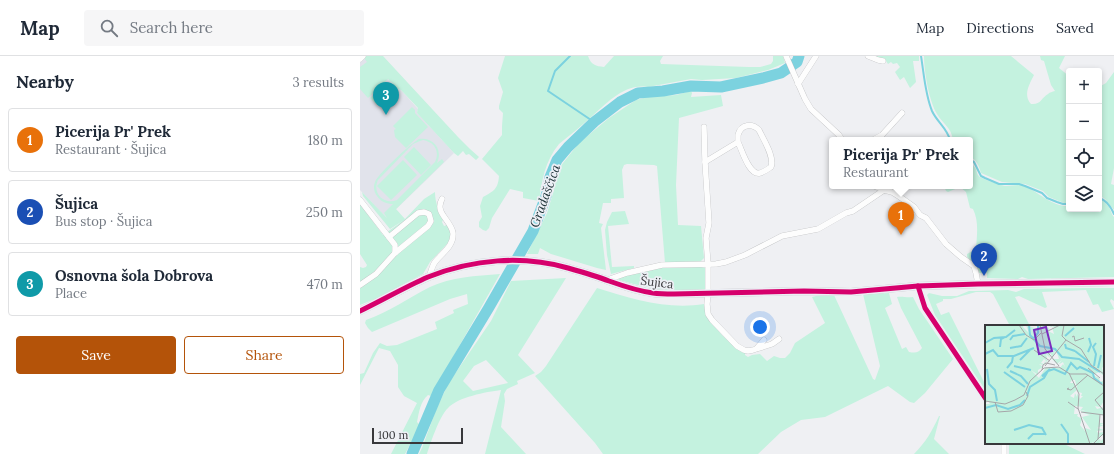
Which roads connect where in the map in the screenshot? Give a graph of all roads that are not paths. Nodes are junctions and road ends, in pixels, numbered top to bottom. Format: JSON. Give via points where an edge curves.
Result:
{"nodes":[{"id":1,"x":363,"y":56,"type":"edge"},
{"id":2,"x":786,"y":56,"type":"edge"},
{"id":3,"x":816,"y":56,"type":"edge"},
{"id":4,"x":868,"y":56,"type":"edge"},
{"id":5,"x":360,"y":59,"type":"edge"},
{"id":6,"x":883,"y":60,"type":"dead end"},
{"id":7,"x":798,"y":84,"type":"junction"},
{"id":8,"x":902,"y":113,"type":"dead end"},
{"id":9,"x":704,"y":127,"type":"dead end"},
{"id":10,"x":840,"y":137,"type":"edge"},
{"id":11,"x":878,"y":137,"type":"edge"},
{"id":12,"x":738,"y":142,"type":"junction"},
{"id":13,"x":705,"y":162,"type":"junction"},
{"id":14,"x":884,"y":190,"type":"joint"},
{"id":15,"x":442,"y":199,"type":"dead end"},
{"id":16,"x":360,"y":200,"type":"edge"},
{"id":17,"x":389,"y":237,"type":"junction"},
{"id":18,"x":395,"y":253,"type":"junction"},
{"id":19,"x":708,"y":264,"type":"junction"},
{"id":20,"x":429,"y":277,"type":"junction"},
{"id":21,"x":607,"y":280,"type":"junction"},
{"id":22,"x":1114,"y":282,"type":"edge"},
{"id":23,"x":978,"y":284,"type":"junction"},
{"id":24,"x":360,"y":285,"type":"edge"},
{"id":25,"x":918,"y":286,"type":"junction"},
{"id":26,"x":708,"y":294,"type":"junction"},
{"id":27,"x":360,"y":311,"type":"edge"},
{"id":28,"x":779,"y":339,"type":"dead end"},
{"id":29,"x":764,"y":340,"type":"dead end"},
{"id":30,"x":756,"y":349,"type":"junction"},
{"id":31,"x":985,"y":398,"type":"edge"}],
"edges":[{"from":1,"to":5,"type":"street"},
{"from":2,"to":7,"type":"street"},
{"from":3,"to":7,"type":"street"},
{"from":4,"to":6,"type":"street"},
{"from":7,"to":10,"type":"street","via":[[811,109]]},
{"from":8,"to":11,"type":"street"},
{"from":9,"to":13,"type":"street"},
{"from":12,"to":12,"type":"street","via":[[738,135],[745,126],[756,126],[773,162],[771,167],[759,174],[750,170]]},
{"from":12,"to":13,"type":"street"},
{"from":13,"to":19,"type":"street","via":[[709,223],[706,238]]},
{"from":14,"to":19,"type":"street","name":"Šujica","via":[[853,211],[818,229],[782,236],[745,255],[726,262]]},
{"from":14,"to":23,"type":"street","via":[[900,197],[926,218],[946,244],[974,266]]},
{"from":15,"to":20,"type":"street","via":[[439,208],[451,226],[452,241],[434,263]]},
{"from":16,"to":17,"type":"street"},
{"from":17,"to":18,"type":"street","via":[[395,245]]},
{"from":17,"to":18,"type":"street","via":[[418,213],[429,214],[431,221],[428,226]]},
{"from":18,"to":24,"type":"street","via":[[376,274]]},
{"from":19,"to":21,"type":"street","name":"Šujica","via":[[662,265],[627,272]]},
{"from":19,"to":26,"type":"street"},
{"from":20,"to":21,"type":"street","name":"Šujica","via":[[478,263],[525,260],[568,268]]},
{"from":20,"to":27,"type":"street","name":"Šujica"},
{"from":21,"to":26,"type":"street","name":"Šujica","via":[[653,294]]},
{"from":22,"to":23,"type":"street","name":"Šujica"},
{"from":23,"to":25,"type":"street","name":"Šujica"},
{"from":25,"to":26,"type":"street","name":"Šujica","via":[[851,292]]},
{"from":25,"to":31,"type":"street","via":[[925,308]]},
{"from":26,"to":30,"type":"street","via":[[708,314],[712,320],[740,348],[748,351]]},
{"from":28,"to":30,"type":"street"},
{"from":29,"to":30,"type":"street"}]}
